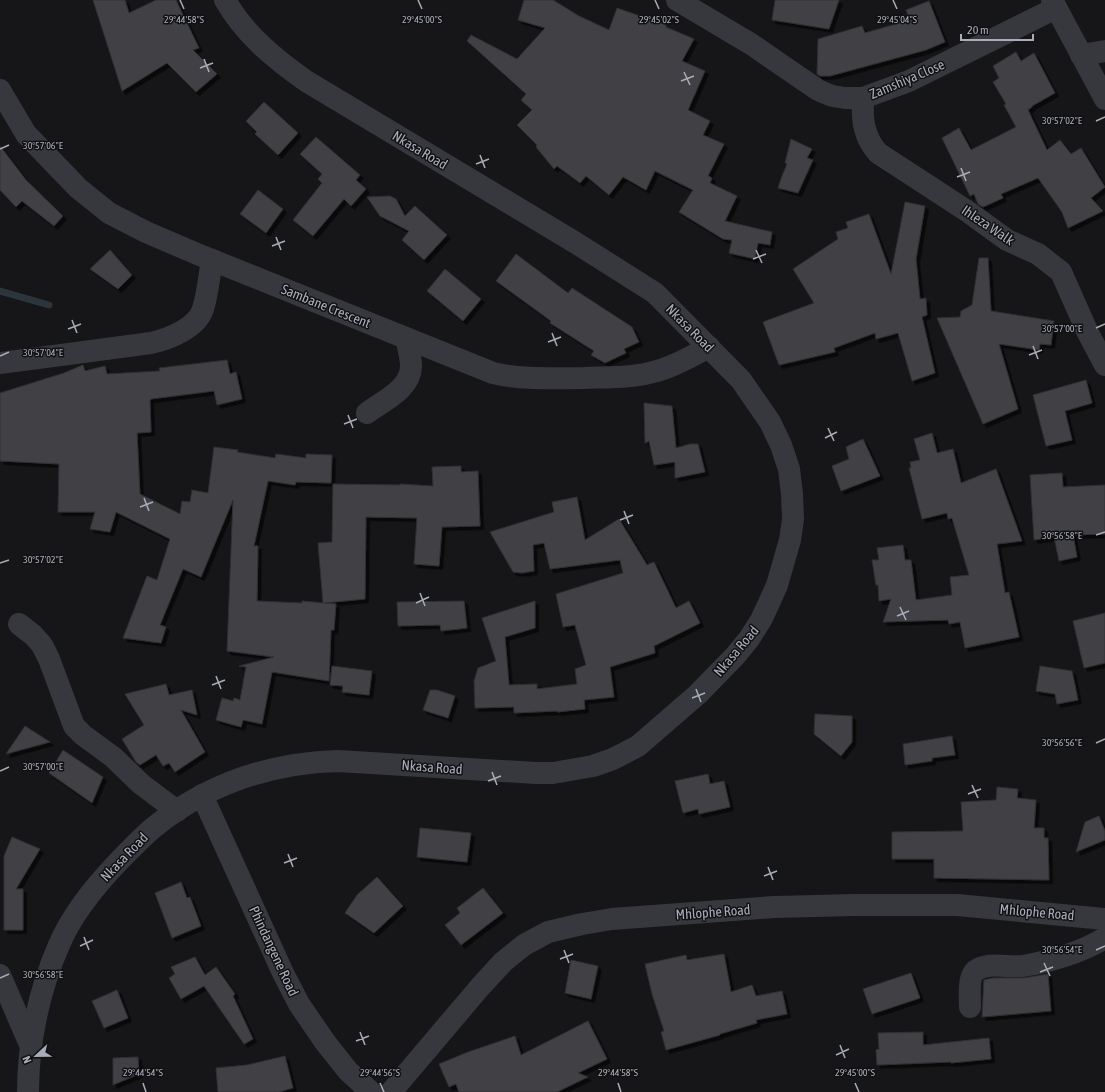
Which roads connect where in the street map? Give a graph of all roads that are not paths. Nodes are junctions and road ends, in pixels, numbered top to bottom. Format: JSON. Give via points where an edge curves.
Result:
{"nodes":[{"id":1,"x":225,"y":0,"type":"edge"},
{"id":2,"x":677,"y":0,"type":"edge"},
{"id":3,"x":1054,"y":4,"type":"edge"},
{"id":4,"x":1105,"y":51,"type":"edge"},
{"id":5,"x":1081,"y":54,"type":"junction"},
{"id":6,"x":0,"y":90,"type":"edge"},
{"id":7,"x":862,"y":98,"type":"junction"},
{"id":8,"x":1105,"y":99,"type":"edge"},
{"id":9,"x":212,"y":260,"type":"junction"},
{"id":10,"x":406,"y":338,"type":"junction"},
{"id":11,"x":709,"y":347,"type":"junction"},
{"id":12,"x":0,"y":363,"type":"edge"},
{"id":13,"x":1105,"y":365,"type":"edge"},
{"id":14,"x":367,"y":413,"type":"dead end"},
{"id":15,"x":19,"y":624,"type":"dead end"},
{"id":16,"x":202,"y":795,"type":"junction"},
{"id":17,"x":177,"y":810,"type":"junction"},
{"id":18,"x":1105,"y":919,"type":"edge"},
{"id":19,"x":1105,"y":938,"type":"edge"},
{"id":20,"x":0,"y":975,"type":"edge"},
{"id":21,"x":970,"y":1007,"type":"dead end"},
{"id":22,"x":31,"y":1047,"type":"junction"},
{"id":23,"x":28,"y":1092,"type":"edge"},
{"id":24,"x":371,"y":1092,"type":"edge"},
{"id":25,"x":391,"y":1092,"type":"edge"}],
"edges":[{"from":1,"to":11,"type":"street","name":"Nkasa Road","via":[[242,24],[286,67],[631,277],[655,293]]},
{"from":2,"to":7,"type":"street","name":"Zamshiya Close","via":[[825,94]]},
{"from":3,"to":5,"type":"street"},
{"from":3,"to":7,"type":"street","name":"Zamshiya Close","via":[[909,81]]},
{"from":4,"to":5,"type":"street"},
{"from":5,"to":8,"type":"street"},
{"from":6,"to":9,"type":"street","name":"Sambane Crescent","via":[[26,134],[78,188],[109,213]]},
{"from":7,"to":13,"type":"street","name":"Ihleza Walk","via":[[863,126],[878,152],[1007,240],[1038,254],[1061,272]]},
{"from":9,"to":10,"type":"street","name":"Sambane Crescent"},
{"from":9,"to":12,"type":"street","via":[[203,310],[187,328],[166,340]]},
{"from":10,"to":11,"type":"street","name":"Sambane Crescent","via":[[493,373],[531,379],[610,378],[657,372]]},
{"from":10,"to":14,"type":"street","via":[[411,365],[408,381]]},
{"from":11,"to":16,"type":"street","name":"Nkasa Road","via":[[741,380],[770,422],[782,445],[789,469],[793,519],[785,560],[761,620],[735,656],[698,694],[638,746],[613,759],[581,769],[522,774],[380,763],[315,762],[248,775]]},
{"from":15,"to":17,"type":"street","via":[[42,645],[74,726],[113,757],[141,784]]},
{"from":16,"to":17,"type":"street","name":"Nkasa Road"},
{"from":16,"to":24,"type":"street","name":"Phindangene Road","via":[[299,1004],[324,1042]]},
{"from":17,"to":22,"type":"street","name":"Nkasa Road","via":[[152,828],[110,871],[75,916],[59,944],[49,971]]},
{"from":18,"to":25,"type":"street","name":"Mhlophe Road","via":[[957,905],[855,905],[612,919],[575,925],[548,932],[524,945],[503,962]]},
{"from":19,"to":21,"type":"street","via":[[1089,947],[1046,961],[1022,966],[984,967],[973,972],[970,980]]},
{"from":20,"to":22,"type":"street"},
{"from":22,"to":23,"type":"street","name":"Nkasa Road"}]}
